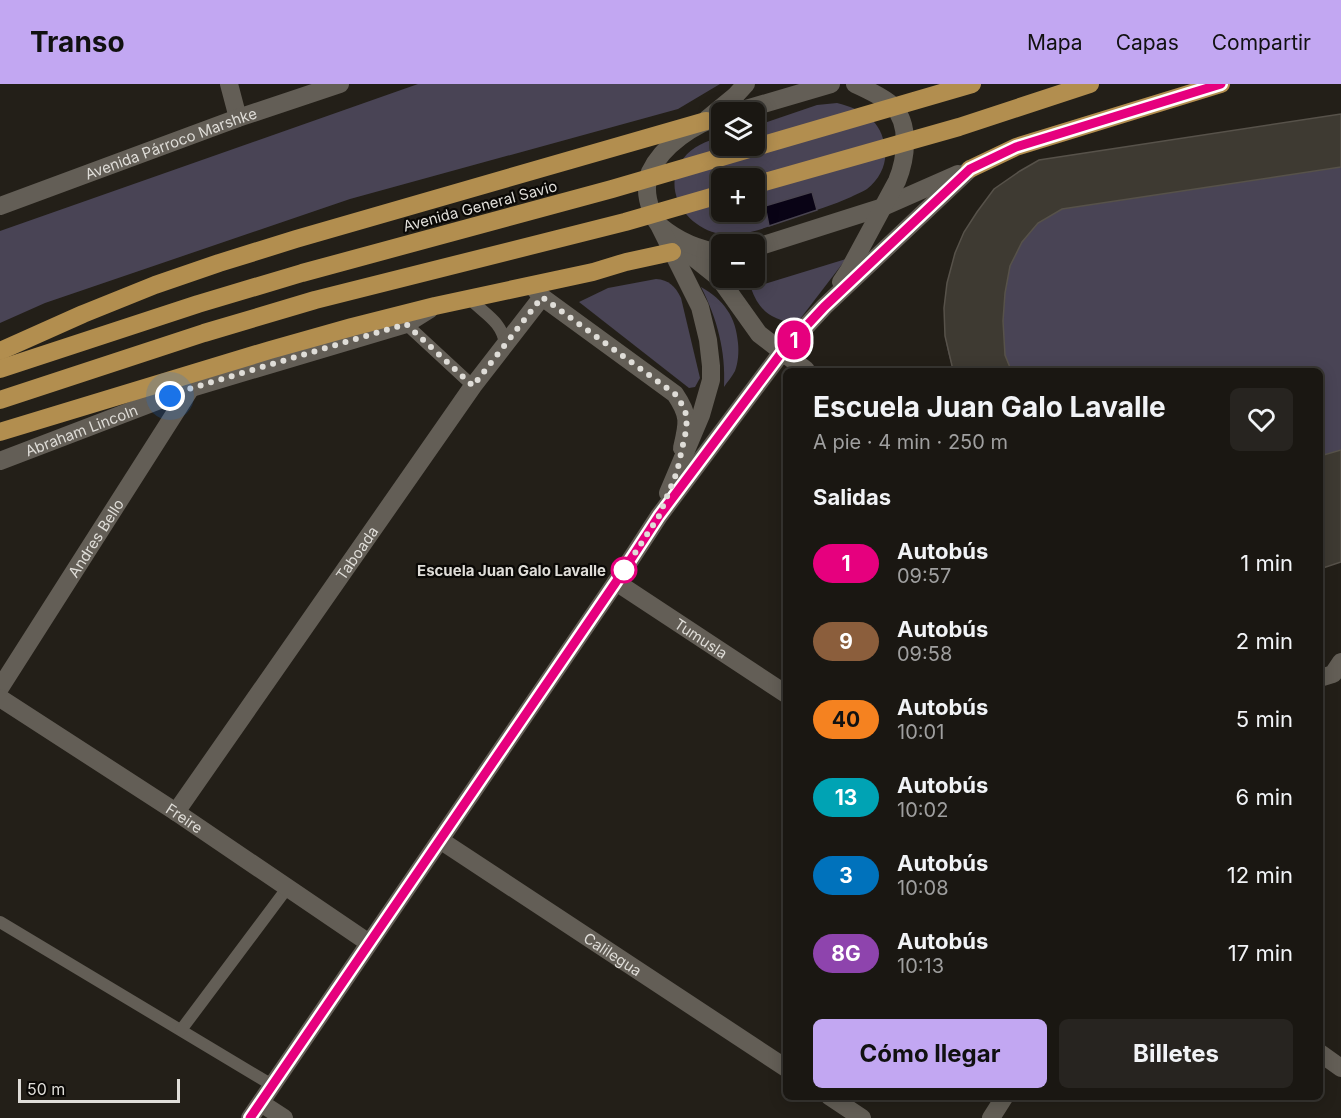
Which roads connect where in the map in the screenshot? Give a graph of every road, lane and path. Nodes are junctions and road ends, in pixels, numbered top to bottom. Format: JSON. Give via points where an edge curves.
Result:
{"nodes":[{"id":1,"x":228,"y":84,"type":"edge"},
{"id":2,"x":340,"y":84,"type":"edge"},
{"id":3,"x":746,"y":84,"type":"edge"},
{"id":4,"x":831,"y":84,"type":"edge"},
{"id":5,"x":855,"y":84,"type":"edge"},
{"id":6,"x":972,"y":84,"type":"edge"},
{"id":7,"x":1090,"y":84,"type":"edge"},
{"id":8,"x":1221,"y":84,"type":"edge"},
{"id":9,"x":729,"y":102,"type":"edge"},
{"id":10,"x":765,"y":103,"type":"edge"},
{"id":11,"x":238,"y":118,"type":"junction"},
{"id":12,"x":711,"y":119,"type":"edge"},
{"id":13,"x":711,"y":120,"type":"edge"},
{"id":14,"x":970,"y":169,"type":"junction"},
{"id":15,"x":765,"y":182,"type":"edge"},
{"id":16,"x":711,"y":197,"type":"edge"},
{"id":17,"x":0,"y":206,"type":"edge"},
{"id":18,"x":883,"y":207,"type":"junction"},
{"id":19,"x":659,"y":225,"type":"junction"},
{"id":20,"x":765,"y":245,"type":"edge"},
{"id":21,"x":677,"y":251,"type":"junction"},
{"id":22,"x":711,"y":251,"type":"edge"},
{"id":23,"x":711,"y":252,"type":"edge"},
{"id":24,"x":537,"y":291,"type":"junction"},
{"id":25,"x":470,"y":299,"type":"junction"},
{"id":26,"x":435,"y":306,"type":"junction"},
{"id":27,"x":824,"y":307,"type":"junction"},
{"id":28,"x":406,"y":324,"type":"junction"},
{"id":29,"x":505,"y":344,"type":"junction"},
{"id":30,"x":0,"y":351,"type":"edge"},
{"id":31,"x":782,"y":352,"type":"junction"},
{"id":32,"x":803,"y":368,"type":"edge"},
{"id":33,"x":0,"y":369,"type":"edge"},
{"id":34,"x":473,"y":386,"type":"junction"},
{"id":35,"x":192,"y":388,"type":"junction"},
{"id":36,"x":0,"y":400,"type":"edge"},
{"id":37,"x":0,"y":432,"type":"edge"},
{"id":38,"x":0,"y":460,"type":"edge"},
{"id":39,"x":677,"y":472,"type":"junction"},
{"id":40,"x":659,"y":516,"type":"junction"},
{"id":41,"x":616,"y":582,"type":"junction"},
{"id":42,"x":0,"y":688,"type":"edge"},
{"id":43,"x":783,"y":692,"type":"edge"},
{"id":44,"x":0,"y":698,"type":"edge"},
{"id":45,"x":176,"y":812,"type":"junction"},
{"id":46,"x":440,"y":840,"type":"junction"},
{"id":47,"x":288,"y":887,"type":"junction"},
{"id":48,"x":0,"y":922,"type":"edge"},
{"id":49,"x":369,"y":942,"type":"junction"},
{"id":50,"x":181,"y":1030,"type":"junction"},
{"id":51,"x":1323,"y":1055,"type":"edge"},
{"id":52,"x":783,"y":1066,"type":"edge"},
{"id":53,"x":1341,"y":1068,"type":"edge"},
{"id":54,"x":272,"y":1085,"type":"junction"},
{"id":55,"x":835,"y":1100,"type":"edge"},
{"id":56,"x":1002,"y":1100,"type":"edge"},
{"id":57,"x":255,"y":1110,"type":"edge"},
{"id":58,"x":284,"y":1118,"type":"edge"},
{"id":59,"x":862,"y":1118,"type":"edge"},
{"id":60,"x":991,"y":1118,"type":"edge"}],
"edges":[{"from":1,"to":11,"type":"street"},
{"from":2,"to":11,"type":"street","name":"Avenida Párroco Marshke"},
{"from":3,"to":9,"type":"street"},
{"from":4,"to":10,"type":"street"},
{"from":5,"to":18,"type":"street","via":[[890,104],[903,127],[902,169]]},
{"from":6,"to":33,"type":"highway","name":"Avenida General Savio","via":[[612,189],[302,273]]},
{"from":7,"to":15,"type":"highway","via":[[959,127]]},
{"from":8,"to":14,"type":"highway","via":[[1016,147]]},
{"from":11,"to":17,"type":"street","name":"Avenida Párroco Marshke"},
{"from":12,"to":30,"type":"highway","via":[[219,263],[155,285]]},
{"from":13,"to":19,"type":"street","via":[[687,132],[661,156],[650,173],[648,202]]},
{"from":14,"to":18,"type":"street"},
{"from":14,"to":27,"type":"street"},
{"from":16,"to":36,"type":"highway","via":[[315,300]]},
{"from":18,"to":20,"type":"street"},
{"from":18,"to":27,"type":"street"},
{"from":19,"to":21,"type":"street"},
{"from":19,"to":22,"type":"street","via":[[676,238]]},
{"from":21,"to":23,"type":"street"},
{"from":21,"to":24,"type":"highway","via":[[626,262]]},
{"from":21,"to":31,"type":"street","via":[[719,278],[759,334]]},
{"from":21,"to":39,"type":"street","via":[[700,308],[711,366],[701,415]]},
{"from":24,"to":25,"type":"highway"},
{"from":24,"to":29,"type":"street","name":"Taboada"},
{"from":24,"to":39,"type":"street","via":[[675,394],[687,417]]},
{"from":25,"to":26,"type":"highway"},
{"from":25,"to":29,"type":"lane","via":[[498,325]]},
{"from":26,"to":28,"type":"street","name":"Abraham Lincoln"},
{"from":26,"to":37,"type":"highway","via":[[270,350]]},
{"from":27,"to":31,"type":"street"},
{"from":28,"to":34,"type":"lane"},
{"from":28,"to":35,"type":"street","name":"Abraham Lincoln"},
{"from":29,"to":34,"type":"street","name":"Taboada"},
{"from":31,"to":32,"type":"street"},
{"from":31,"to":40,"type":"street"},
{"from":34,"to":45,"type":"street","name":"Taboada"},
{"from":35,"to":38,"type":"street","name":"Abraham Lincoln"},
{"from":35,"to":42,"type":"street","name":"Andres Bello"},
{"from":39,"to":40,"type":"street"},
{"from":40,"to":41,"type":"street"},
{"from":41,"to":43,"type":"street","name":"Tumusla"},
{"from":41,"to":46,"type":"street"},
{"from":44,"to":45,"type":"street","name":"Freire"},
{"from":45,"to":47,"type":"street","name":"Freire"},
{"from":46,"to":49,"type":"street"},
{"from":46,"to":52,"type":"street","name":"Calilegua"},
{"from":47,"to":49,"type":"street","name":"Freire"},
{"from":47,"to":50,"type":"lane"},
{"from":48,"to":50,"type":"lane"},
{"from":49,"to":54,"type":"street"},
{"from":50,"to":54,"type":"lane"},
{"from":51,"to":53,"type":"street"},
{"from":54,"to":57,"type":"street"},
{"from":55,"to":59,"type":"street"},
{"from":56,"to":60,"type":"street"},
{"from":57,"to":58,"type":"street"}]}
